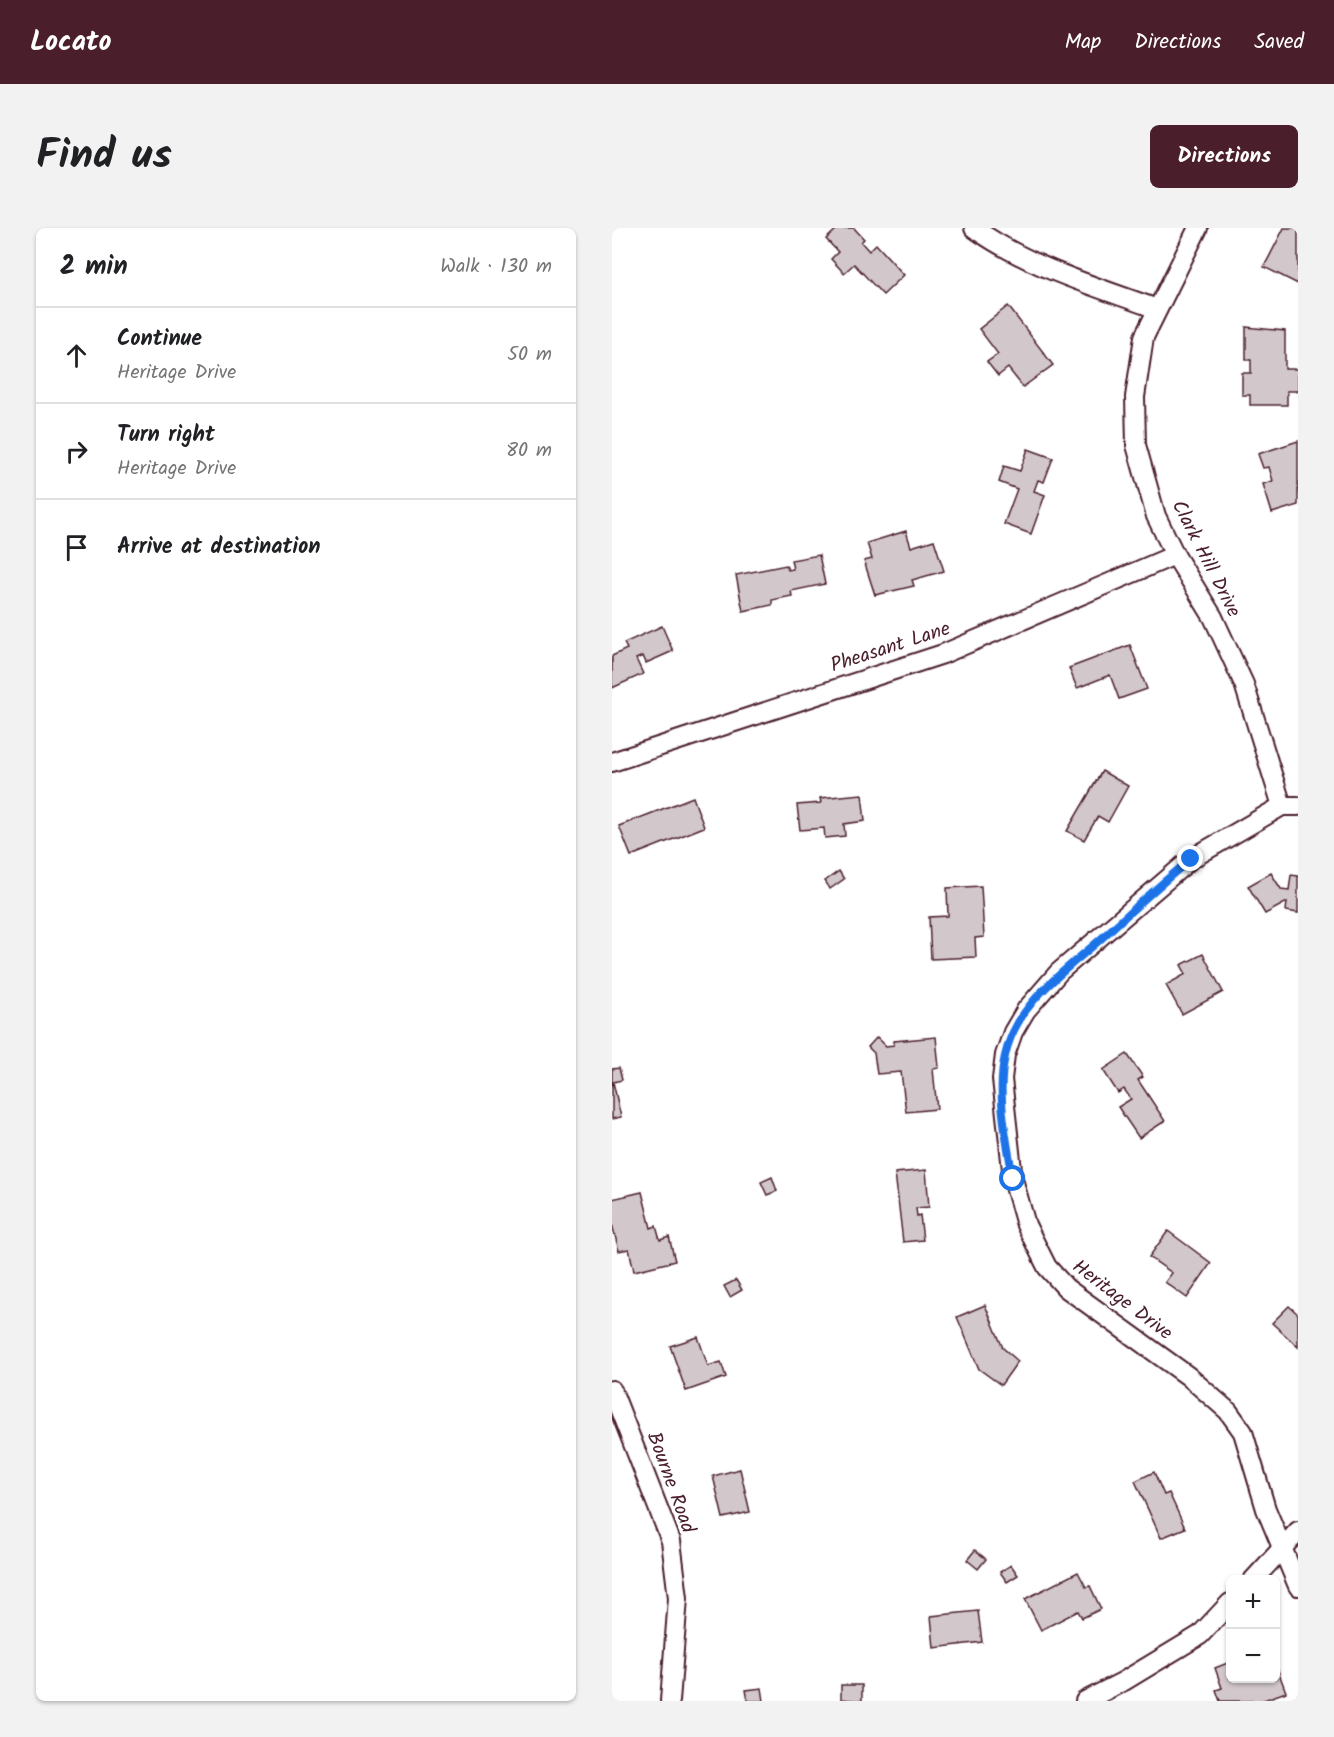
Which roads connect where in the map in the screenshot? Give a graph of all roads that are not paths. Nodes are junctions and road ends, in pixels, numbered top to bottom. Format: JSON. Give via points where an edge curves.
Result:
{"nodes":[{"id":1,"x":974,"y":228,"type":"edge"},
{"id":2,"x":1198,"y":228,"type":"edge"},
{"id":3,"x":1157,"y":309,"type":"junction"},
{"id":4,"x":1175,"y":555,"type":"junction"},
{"id":5,"x":612,"y":762,"type":"edge"},
{"id":6,"x":1290,"y":806,"type":"edge"},
{"id":7,"x":612,"y":1390,"type":"edge"},
{"id":8,"x":1298,"y":1531,"type":"edge"},
{"id":9,"x":1282,"y":1548,"type":"junction"},
{"id":10,"x":1258,"y":1575,"type":"edge"},
{"id":11,"x":1298,"y":1586,"type":"edge"},
{"id":12,"x":1226,"y":1607,"type":"edge"},
{"id":13,"x":670,"y":1701,"type":"edge"},
{"id":14,"x":1085,"y":1701,"type":"edge"}],
"edges":[{"from":1,"to":3,"type":"street","via":[[997,245],[1057,272]]},
{"from":2,"to":3,"type":"street","name":"Clark Hill Drive"},
{"from":3,"to":4,"type":"street","name":"Clark Hill Drive","via":[[1144,337],[1135,397],[1136,445],[1156,516]]},
{"from":4,"to":5,"type":"street","name":"Pheasant Lane","via":[[943,654]]},
{"from":4,"to":6,"type":"street","name":"Clark Hill Drive","via":[[1213,617],[1244,684]]},
{"from":6,"to":9,"type":"street","name":"Heritage Drive","via":[[1191,859],[1059,972],[1026,1010],[1014,1032],[1005,1055],[1002,1079],[1013,1179],[1026,1225],[1047,1267],[1066,1288],[1188,1376],[1228,1411],[1243,1432]]},
{"from":7,"to":13,"type":"street","name":"Bourne Road","via":[[671,1541],[678,1598]]},
{"from":8,"to":9,"type":"street"},
{"from":9,"to":10,"type":"street"},
{"from":9,"to":11,"type":"street","name":"Heritage Drive"},
{"from":12,"to":14,"type":"street","via":[[1200,1635]]}]}
